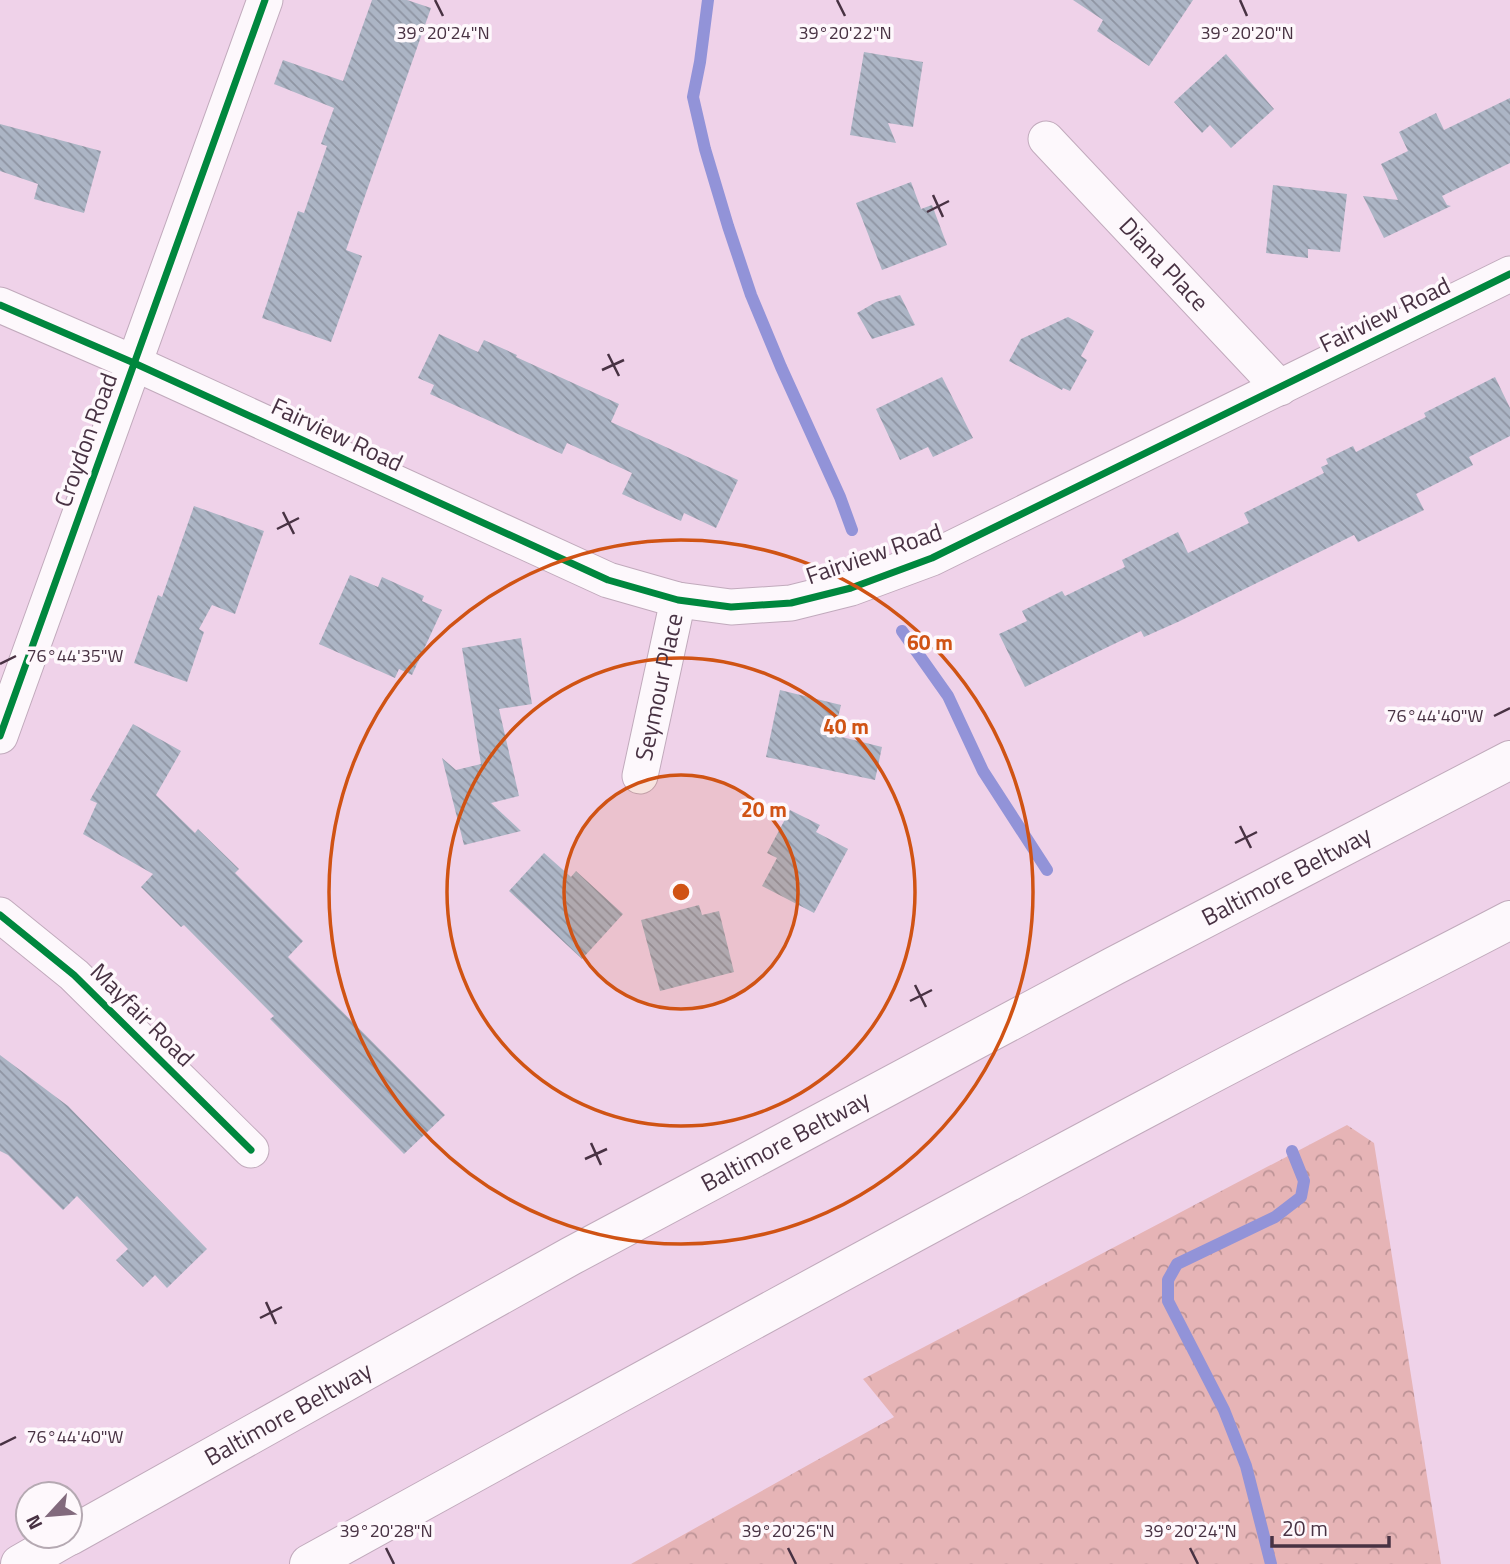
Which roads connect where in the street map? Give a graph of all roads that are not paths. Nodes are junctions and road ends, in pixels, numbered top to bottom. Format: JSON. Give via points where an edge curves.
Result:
{"nodes":[{"id":1,"x":265,"y":0,"type":"edge"},
{"id":2,"x":1046,"y":139,"type":"dead end"},
{"id":3,"x":1510,"y":274,"type":"edge"},
{"id":4,"x":0,"y":305,"type":"edge"},
{"id":5,"x":134,"y":363,"type":"junction"},
{"id":6,"x":1280,"y":388,"type":"junction"},
{"id":7,"x":678,"y":600,"type":"junction"},
{"id":8,"x":0,"y":736,"type":"edge"},
{"id":9,"x":1510,"y":761,"type":"edge"},
{"id":10,"x":640,"y":776,"type":"dead end"},
{"id":11,"x":0,"y":915,"type":"edge"},
{"id":12,"x":1510,"y":920,"type":"edge"},
{"id":13,"x":251,"y":1150,"type":"dead end"},
{"id":14,"x":84,"y":1528,"type":"edge"},
{"id":15,"x":45,"y":1550,"type":"edge"},
{"id":16,"x":20,"y":1564,"type":"edge"},
{"id":17,"x":309,"y":1564,"type":"edge"}],
"edges":[{"from":1,"to":5,"type":"street","name":"Croydon Road"},
{"from":2,"to":6,"type":"street","name":"Diana Place"},
{"from":3,"to":6,"type":"street","name":"Fairview Road"},
{"from":4,"to":5,"type":"street","name":"Fairview Road"},
{"from":5,"to":7,"type":"street","name":"Fairview Road","via":[[608,580]]},
{"from":5,"to":8,"type":"street","name":"Croydon Road"},
{"from":6,"to":7,"type":"street","name":"Fairview Road","via":[[932,558],[851,588],[791,603],[731,607]]},
{"from":7,"to":10,"type":"street","name":"Seymour Place"},
{"from":9,"to":14,"type":"highway","name":"Baltimore Beltway","via":[[596,1242]]},
{"from":11,"to":13,"type":"street","name":"Mayfair Road","via":[[74,975]]},
{"from":12,"to":17,"type":"highway","via":[[883,1249]]},
{"from":15,"to":16,"type":"highway","name":"Baltimore Beltway"}]}
